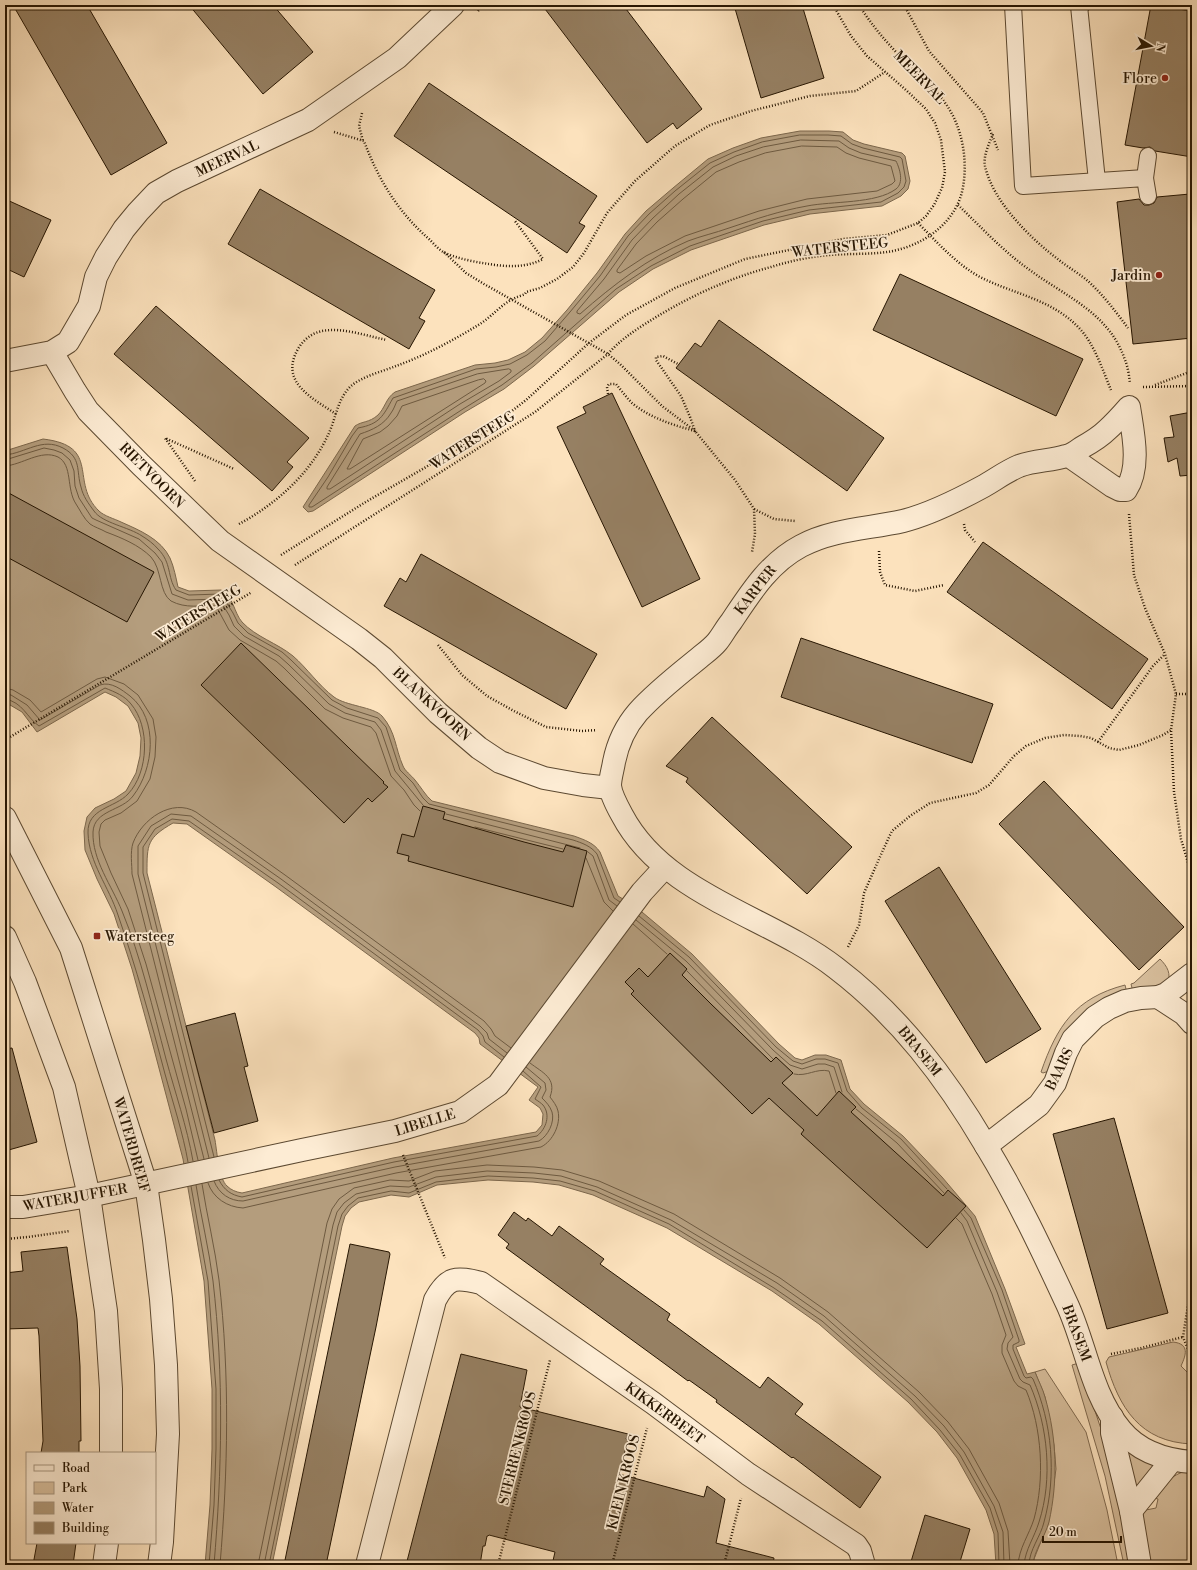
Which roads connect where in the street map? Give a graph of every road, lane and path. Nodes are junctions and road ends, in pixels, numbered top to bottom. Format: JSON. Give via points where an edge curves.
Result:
{"nodes":[{"id":1,"x":453,"y":5,"type":"edge"},
{"id":2,"x":483,"y":5,"type":"edge"},
{"id":3,"x":833,"y":5,"type":"edge"},
{"id":4,"x":859,"y":5,"type":"edge"},
{"id":5,"x":904,"y":5,"type":"edge"},
{"id":6,"x":1013,"y":5,"type":"edge"},
{"id":7,"x":1082,"y":5,"type":"edge"},
{"id":8,"x":474,"y":16,"type":"dead end"},
{"id":9,"x":885,"y":72,"type":"junction"},
{"id":10,"x":364,"y":106,"type":"dead end"},
{"id":11,"x":332,"y":131,"type":"dead end"},
{"id":12,"x":993,"y":134,"type":"junction"},
{"id":13,"x":364,"y":142,"type":"junction"},
{"id":14,"x":999,"y":152,"type":"dead end"},
{"id":15,"x":1148,"y":156,"type":"dead end"},
{"id":16,"x":1144,"y":178,"type":"junction"},
{"id":17,"x":1097,"y":181,"type":"junction"},
{"id":18,"x":1148,"y":196,"type":"dead end"},
{"id":19,"x":958,"y":205,"type":"junction"},
{"id":20,"x":515,"y":221,"type":"dead end"},
{"id":21,"x":918,"y":223,"type":"junction"},
{"id":22,"x":930,"y":236,"type":"junction"},
{"id":23,"x":444,"y":252,"type":"junction"},
{"id":24,"x":512,"y":300,"type":"junction"},
{"id":25,"x":1128,"y":328,"type":"dead end"},
{"id":26,"x":387,"y":340,"type":"dead end"},
{"id":27,"x":590,"y":343,"type":"junction"},
{"id":28,"x":52,"y":352,"type":"junction"},
{"id":29,"x":608,"y":354,"type":"junction"},
{"id":30,"x":5,"y":361,"type":"edge"},
{"id":31,"x":678,"y":364,"type":"dead end"},
{"id":32,"x":1192,"y":371,"type":"edge"},
{"id":33,"x":1192,"y":386,"type":"edge"},
{"id":34,"x":1134,"y":392,"type":"junction"},
{"id":35,"x":608,"y":394,"type":"dead end"},
{"id":36,"x":336,"y":414,"type":"junction"},
{"id":37,"x":695,"y":431,"type":"junction"},
{"id":38,"x":1069,"y":456,"type":"junction"},
{"id":39,"x":234,"y":469,"type":"dead end"},
{"id":40,"x":196,"y":482,"type":"dead end"},
{"id":41,"x":1126,"y":490,"type":"junction"},
{"id":42,"x":754,"y":509,"type":"junction"},
{"id":43,"x":796,"y":524,"type":"dead end"},
{"id":44,"x":879,"y":524,"type":"junction"},
{"id":45,"x":220,"y":540,"type":"junction"},
{"id":46,"x":757,"y":549,"type":"dead end"},
{"id":47,"x":751,"y":554,"type":"junction"},
{"id":48,"x":749,"y":557,"type":"dead end"},
{"id":49,"x":266,"y":574,"type":"junction"},
{"id":50,"x":944,"y":585,"type":"dead end"},
{"id":51,"x":438,"y":645,"type":"dead end"},
{"id":52,"x":1165,"y":654,"type":"junction"},
{"id":53,"x":1176,"y":694,"type":"junction"},
{"id":54,"x":1192,"y":694,"type":"edge"},
{"id":55,"x":1171,"y":730,"type":"junction"},
{"id":56,"x":623,"y":731,"type":"junction"},
{"id":57,"x":5,"y":740,"type":"edge"},
{"id":58,"x":1098,"y":742,"type":"junction"},
{"id":59,"x":610,"y":788,"type":"junction"},
{"id":60,"x":5,"y":818,"type":"edge"},
{"id":61,"x":665,"y":867,"type":"junction"},
{"id":62,"x":1192,"y":876,"type":"edge"},
{"id":63,"x":5,"y":937,"type":"edge"},
{"id":64,"x":835,"y":966,"type":"junction"},
{"id":65,"x":1192,"y":974,"type":"edge"},
{"id":66,"x":1158,"y":997,"type":"junction"},
{"id":67,"x":1192,"y":1023,"type":"edge"},
{"id":68,"x":1192,"y":1092,"type":"edge"},
{"id":69,"x":986,"y":1146,"type":"junction"},
{"id":70,"x":402,"y":1152,"type":"dead end"},
{"id":71,"x":1192,"y":1174,"type":"edge"},
{"id":72,"x":146,"y":1184,"type":"junction"},
{"id":73,"x":89,"y":1196,"type":"junction"},
{"id":74,"x":5,"y":1207,"type":"edge"},
{"id":75,"x":95,"y":1226,"type":"junction"},
{"id":76,"x":5,"y":1239,"type":"edge"},
{"id":77,"x":454,"y":1280,"type":"junction"},
{"id":78,"x":1192,"y":1280,"type":"edge"},
{"id":79,"x":556,"y":1336,"type":"junction"},
{"id":80,"x":1183,"y":1336,"type":"junction"},
{"id":81,"x":1086,"y":1358,"type":"junction"},
{"id":82,"x":1192,"y":1359,"type":"edge"},
{"id":83,"x":653,"y":1404,"type":"junction"},
{"id":84,"x":1112,"y":1417,"type":"junction"},
{"id":85,"x":112,"y":1452,"type":"edge"},
{"id":86,"x":1182,"y":1461,"type":"edge"},
{"id":87,"x":748,"y":1474,"type":"junction"},
{"id":88,"x":1131,"y":1511,"type":"junction"},
{"id":89,"x":107,"y":1544,"type":"edge"},
{"id":90,"x":104,"y":1565,"type":"edge"},
{"id":91,"x":159,"y":1565,"type":"edge"},
{"id":92,"x":367,"y":1565,"type":"edge"},
{"id":93,"x":498,"y":1565,"type":"edge"},
{"id":94,"x":612,"y":1565,"type":"edge"},
{"id":95,"x":724,"y":1565,"type":"edge"},
{"id":96,"x":864,"y":1565,"type":"edge"},
{"id":97,"x":1140,"y":1565,"type":"edge"}],
"edges":[{"from":1,"to":28,"type":"street","name":"MEERVAL","via":[[396,58],[308,120],[156,193],[124,229],[106,257],[96,277],[89,306],[68,342]]},
{"from":2,"to":8,"type":"path"},
{"from":3,"to":9,"type":"path","via":[[851,36],[867,56]]},
{"from":4,"to":19,"type":"path","name":"MEERVAL","via":[[880,35],[940,96],[952,114],[960,133],[965,167]]},
{"from":5,"to":12,"type":"path","via":[[928,51],[983,113]]},
{"from":6,"to":17,"type":"lane","via":[[1023,186]]},
{"from":7,"to":17,"type":"lane","via":[[1079,6]]},
{"from":9,"to":21,"type":"path","via":[[926,109],[941,140],[945,172],[942,188],[934,205]]},
{"from":9,"to":24,"type":"path","via":[[856,90],[810,96],[751,111],[710,125],[675,146],[635,181],[607,213],[573,267],[557,279]]},
{"from":10,"to":13,"type":"path","via":[[359,126]]},
{"from":11,"to":13,"type":"path"},
{"from":12,"to":14,"type":"path"},
{"from":12,"to":25,"type":"path","via":[[987,148],[985,165],[992,185],[1007,210],[1023,229],[1058,260],[1087,280]]},
{"from":13,"to":23,"type":"path","via":[[378,175],[397,206],[406,218]]},
{"from":15,"to":16,"type":"lane"},
{"from":16,"to":17,"type":"lane"},
{"from":16,"to":18,"type":"lane"},
{"from":19,"to":22,"type":"path","name":"WATERSTEEG","via":[[944,224]]},
{"from":19,"to":34,"type":"path","via":[[1008,253],[1046,282],[1080,302],[1103,322],[1125,360]]},
{"from":20,"to":23,"type":"path","via":[[543,259],[518,266],[502,266],[460,258]]},
{"from":21,"to":22,"type":"path"},
{"from":21,"to":27,"type":"path","via":[[887,235],[843,239],[745,259],[675,288],[626,315]]},
{"from":22,"to":29,"type":"path","name":"WATERSTEEG","via":[[900,250],[795,260],[742,275],[718,284],[660,314],[620,342]]},
{"from":22,"to":34,"type":"path","via":[[940,248],[969,271],[1038,300],[1071,321]]},
{"from":23,"to":24,"type":"path","via":[[466,273]]},
{"from":24,"to":27,"type":"path"},
{"from":24,"to":36,"type":"path","via":[[480,324],[439,346],[351,386]]},
{"from":26,"to":36,"type":"path","via":[[341,331],[322,331],[314,333],[298,348],[292,361],[294,378],[305,394]]},
{"from":27,"to":29,"type":"path"},
{"from":27,"to":49,"type":"path","via":[[526,400],[481,435],[364,503]]},
{"from":28,"to":30,"type":"street"},
{"from":28,"to":45,"type":"street","name":"RIETVOORN","via":[[88,411]]},
{"from":29,"to":37,"type":"path","via":[[662,406]]},
{"from":29,"to":49,"type":"path","name":"WATERSTEEG","via":[[535,412]]},
{"from":31,"to":37,"type":"path","via":[[663,356],[656,357],[658,364],[681,396]]},
{"from":32,"to":34,"type":"path"},
{"from":33,"to":34,"type":"path"},
{"from":34,"to":38,"type":"street","name":"KARPER","via":[[1106,432]]},
{"from":34,"to":41,"type":"street","via":[[1134,463],[1131,481]]},
{"from":35,"to":37,"type":"path","via":[[609,384],[616,384],[631,402],[645,413]]},
{"from":36,"to":45,"type":"path","via":[[325,442],[291,487]]},
{"from":37,"to":42,"type":"path","via":[[735,480]]},
{"from":38,"to":41,"type":"street","via":[[1112,486]]},
{"from":38,"to":44,"type":"street","name":"KARPER","via":[[1033,461],[1018,466],[958,499],[916,517]]},
{"from":39,"to":40,"type":"path","via":[[165,438]]},
{"from":41,"to":52,"type":"path","via":[[1134,574],[1145,608]]},
{"from":42,"to":43,"type":"path","via":[[774,518],[801,521]]},
{"from":42,"to":47,"type":"path","via":[[755,534]]},
{"from":44,"to":50,"type":"path","via":[[880,572],[885,585],[915,591]]},
{"from":44,"to":56,"type":"street","name":"KARPER","via":[[817,538],[781,558],[761,578],[716,643],[649,701]]},
{"from":45,"to":49,"type":"street","name":"RIETVOORN"},
{"from":46,"to":47,"type":"path"},
{"from":47,"to":48,"type":"path"},
{"from":49,"to":57,"type":"path","name":"WATERSTEEG","via":[[240,600]]},
{"from":49,"to":59,"type":"street","name":"BLANKVOORN","via":[[383,658],[454,726],[500,762],[544,778]]},
{"from":51,"to":56,"type":"path","via":[[462,674],[486,696],[514,712],[546,726],[582,731]]},
{"from":52,"to":53,"type":"path"},
{"from":52,"to":58,"type":"path","via":[[1153,666]]},
{"from":53,"to":54,"type":"path"},
{"from":53,"to":55,"type":"path"},
{"from":55,"to":58,"type":"path","via":[[1128,749],[1109,748]]},
{"from":55,"to":62,"type":"path","via":[[1176,808],[1181,839]]},
{"from":56,"to":59,"type":"street","name":"KARPER"},
{"from":58,"to":64,"type":"path","via":[[1080,736],[1064,735],[1045,738],[1026,746],[994,780],[976,793],[930,804],[892,831],[864,893],[860,925]]},
{"from":59,"to":61,"type":"street","name":"BRASEM","via":[[626,823]]},
{"from":60,"to":72,"type":"street","name":"WATERDREEF","via":[[71,948]]},
{"from":61,"to":64,"type":"street","name":"BRASEM","via":[[712,897],[792,939]]},
{"from":61,"to":72,"type":"street","name":"LIBELLE","via":[[642,892],[498,1085],[460,1112],[395,1132]]},
{"from":63,"to":73,"type":"street","via":[[25,982],[64,1087]]},
{"from":64,"to":69,"type":"street","name":"BRASEM","via":[[907,1032],[955,1097]]},
{"from":65,"to":66,"type":"street","name":"BAARS"},
{"from":66,"to":67,"type":"street","via":[[1184,1014]]},
{"from":66,"to":69,"type":"street","name":"BAARS","via":[[1125,1001],[1095,1017],[1074,1039],[1055,1083],[1039,1105]]},
{"from":68,"to":71,"type":"path","via":[[1189,1134]]},
{"from":69,"to":81,"type":"street","name":"BRASEM","via":[[1022,1210],[1067,1304]]},
{"from":70,"to":77,"type":"path"},
{"from":72,"to":73,"type":"street","name":"WATERJUFFER"},
{"from":72,"to":91,"type":"street","name":"WATERDREEF","via":[[159,1277],[166,1365],[168,1434]]},
{"from":73,"to":74,"type":"street","name":"WATERJUFFER","via":[[23,1207]]},
{"from":73,"to":75,"type":"street"},
{"from":75,"to":76,"type":"path","via":[[28,1238]]},
{"from":75,"to":85,"type":"street","via":[[106,1311]]},
{"from":77,"to":79,"type":"street","name":"KIKKERBEET","via":[[481,1283]]},
{"from":77,"to":92,"type":"street","via":[[442,1287],[435,1300]]},
{"from":78,"to":80,"type":"path"},
{"from":79,"to":83,"type":"street","name":"KIKKERBEET"},
{"from":79,"to":93,"type":"path","name":"STERRENKROOS"},
{"from":80,"to":81,"type":"path","via":[[1141,1348]]},
{"from":80,"to":82,"type":"path"},
{"from":81,"to":84,"type":"street","name":"BRASEM"},
{"from":83,"to":87,"type":"street","name":"KIKKERBEET"},
{"from":83,"to":94,"type":"path","name":"KLEIN KROOS"},
{"from":84,"to":86,"type":"street","name":"BRASEM","via":[[1137,1445],[1154,1454]]},
{"from":84,"to":88,"type":"street","via":[[1112,1433]]},
{"from":86,"to":88,"type":"street"},
{"from":87,"to":95,"type":"path"},
{"from":87,"to":96,"type":"street","name":"KIKKERBEET","via":[[856,1545]]},
{"from":88,"to":97,"type":"street"},
{"from":89,"to":90,"type":"street"}]}
